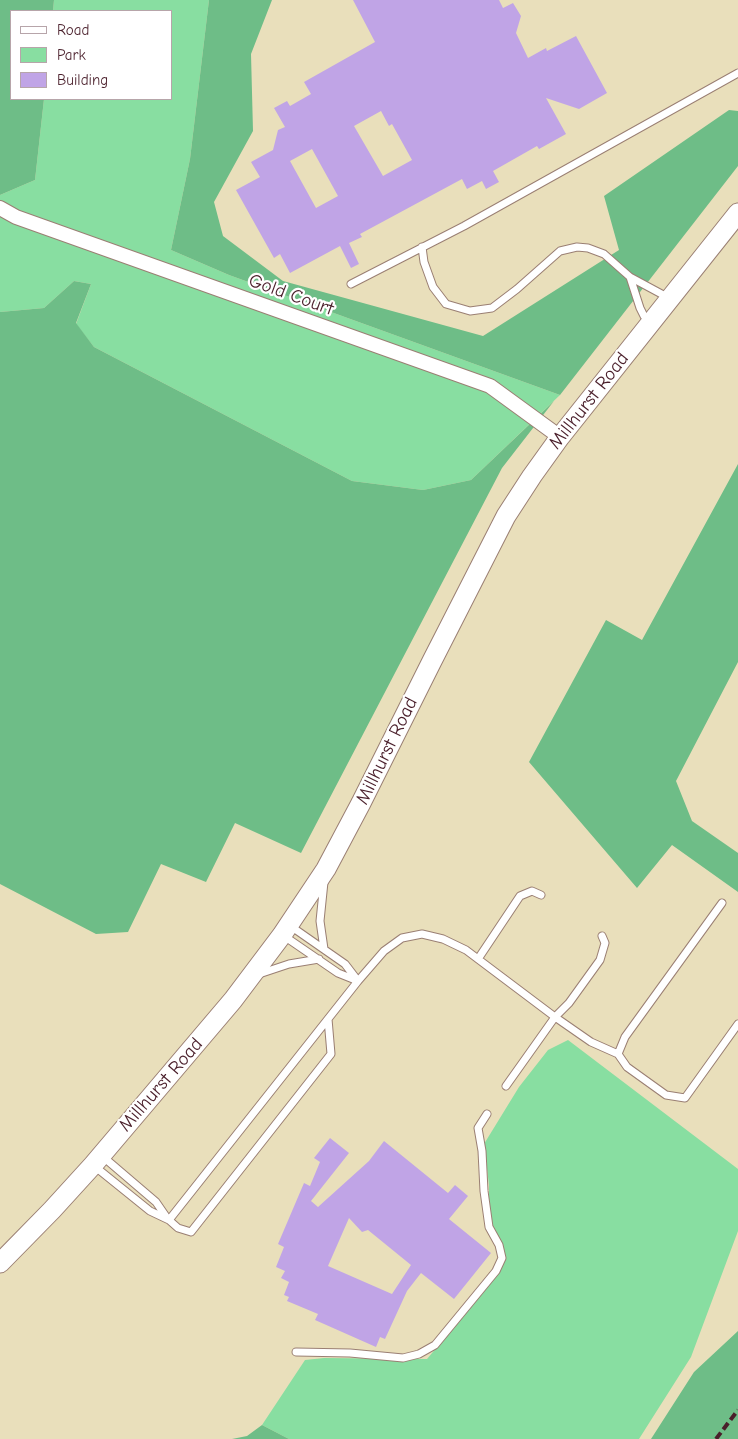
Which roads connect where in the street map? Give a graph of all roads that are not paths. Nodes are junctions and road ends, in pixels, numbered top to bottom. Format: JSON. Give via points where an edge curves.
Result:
{"nodes":[{"id":1,"x":738,"y":73,"type":"edge"},
{"id":2,"x":0,"y":208,"type":"edge"},
{"id":3,"x":738,"y":213,"type":"edge"},
{"id":4,"x":422,"y":248,"type":"junction"},
{"id":5,"x":630,"y":277,"type":"junction"},
{"id":6,"x":352,"y":284,"type":"dead end"},
{"id":7,"x":670,"y":298,"type":"junction"},
{"id":8,"x":651,"y":321,"type":"junction"},
{"id":9,"x":560,"y":437,"type":"junction"},
{"id":10,"x":326,"y":868,"type":"junction"},
{"id":11,"x":541,"y":895,"type":"dead end"},
{"id":12,"x":722,"y":903,"type":"dead end"},
{"id":13,"x":286,"y":930,"type":"junction"},
{"id":14,"x":602,"y":936,"type":"dead end"},
{"id":15,"x":324,"y":949,"type":"junction"},
{"id":16,"x":319,"y":959,"type":"junction"},
{"id":17,"x":478,"y":959,"type":"junction"},
{"id":18,"x":251,"y":977,"type":"junction"},
{"id":19,"x":358,"y":981,"type":"junction"},
{"id":20,"x":555,"y":1017,"type":"junction"},
{"id":21,"x":328,"y":1019,"type":"junction"},
{"id":22,"x":738,"y":1024,"type":"edge"},
{"id":23,"x":618,"y":1054,"type":"junction"},
{"id":24,"x":506,"y":1086,"type":"dead end"},
{"id":25,"x":487,"y":1114,"type":"dead end"},
{"id":26,"x":97,"y":1160,"type":"junction"},
{"id":27,"x":169,"y":1220,"type":"junction"},
{"id":28,"x":0,"y":1263,"type":"edge"},
{"id":29,"x":296,"y":1352,"type":"dead end"}],
"edges":[{"from":1,"to":4,"type":"lane"},
{"from":2,"to":9,"type":"street","name":"Gold Court","via":[[16,218],[490,386]]},
{"from":3,"to":7,"type":"street","name":"Millhurst Road"},
{"from":4,"to":5,"type":"lane","via":[[432,287],[446,304],[470,311],[492,308],[560,252],[577,247],[604,254]]},
{"from":4,"to":6,"type":"lane"},
{"from":5,"to":7,"type":"lane"},
{"from":5,"to":8,"type":"lane","via":[[640,308]]},
{"from":7,"to":8,"type":"street","name":"Millhurst Road"},
{"from":8,"to":9,"type":"street","name":"Millhurst Road"},
{"from":9,"to":10,"type":"street","name":"Millhurst Road","via":[[506,516]]},
{"from":10,"to":13,"type":"street","name":"Millhurst Road"},
{"from":10,"to":15,"type":"lane","via":[[320,921]]},
{"from":11,"to":17,"type":"lane","via":[[532,891],[520,896]]},
{"from":12,"to":23,"type":"lane","via":[[625,1038]]},
{"from":13,"to":15,"type":"lane"},
{"from":13,"to":16,"type":"lane"},
{"from":13,"to":18,"type":"street","name":"Millhurst Road"},
{"from":14,"to":20,"type":"lane","via":[[605,943],[600,960]]},
{"from":15,"to":19,"type":"lane","via":[[345,964]]},
{"from":16,"to":18,"type":"lane","via":[[289,964]]},
{"from":16,"to":19,"type":"lane","via":[[338,973]]},
{"from":17,"to":19,"type":"lane","via":[[443,939],[422,934],[402,938],[384,951]]},
{"from":17,"to":20,"type":"lane"},
{"from":18,"to":26,"type":"street","name":"Millhurst Road"},
{"from":19,"to":21,"type":"lane"},
{"from":20,"to":23,"type":"lane","via":[[590,1042]]},
{"from":20,"to":24,"type":"lane"},
{"from":21,"to":27,"type":"lane"},
{"from":21,"to":27,"type":"lane","via":[[331,1054],[191,1232],[178,1228]]},
{"from":22,"to":23,"type":"lane","via":[[685,1098],[666,1095],[627,1067]]},
{"from":25,"to":29,"type":"lane","via":[[478,1128],[489,1226],[502,1258],[496,1271],[435,1345],[420,1354],[403,1358]]},
{"from":26,"to":27,"type":"lane","via":[[150,1211]]},
{"from":26,"to":27,"type":"lane","via":[[156,1202]]},
{"from":26,"to":28,"type":"street","name":"Millhurst Road"}]}
